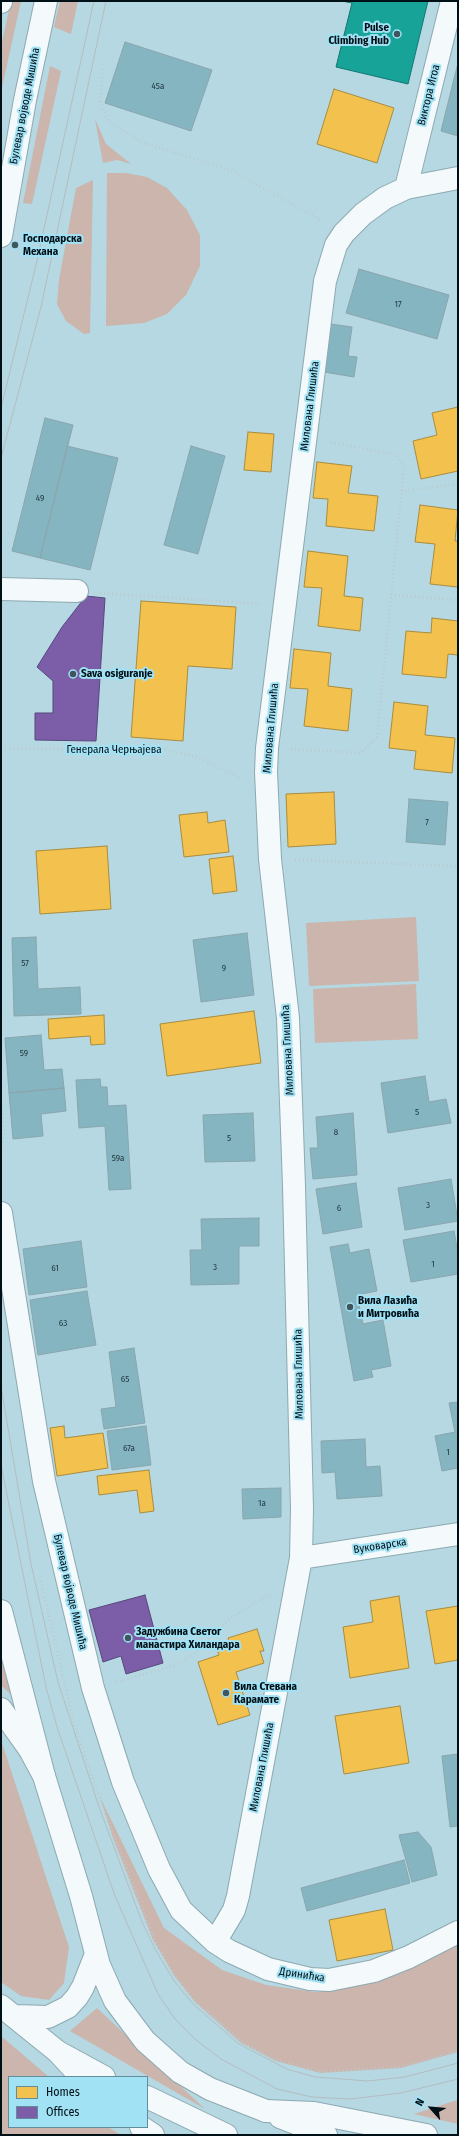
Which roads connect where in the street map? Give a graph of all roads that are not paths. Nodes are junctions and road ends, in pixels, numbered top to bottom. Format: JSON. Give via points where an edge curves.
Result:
{"nodes":[{"id":1,"x":46,"y":1,"type":"edge"},
{"id":2,"x":452,"y":1,"type":"edge"},
{"id":3,"x":458,"y":179,"type":"edge"},
{"id":4,"x":406,"y":188,"type":"junction"},
{"id":5,"x":1,"y":236,"type":"edge"},
{"id":6,"x":1,"y":589,"type":"edge"},
{"id":7,"x":77,"y":592,"type":"dead end"},
{"id":8,"x":1,"y":1213,"type":"edge"},
{"id":9,"x":458,"y":1534,"type":"edge"},
{"id":10,"x":301,"y":1558,"type":"junction"},
{"id":11,"x":1,"y":1611,"type":"edge"},
{"id":12,"x":1,"y":1709,"type":"edge"},
{"id":13,"x":44,"y":1776,"type":"junction"},
{"id":14,"x":458,"y":1932,"type":"edge"},
{"id":15,"x":215,"y":1942,"type":"junction"},
{"id":16,"x":96,"y":1954,"type":"junction"},
{"id":17,"x":8,"y":2011,"type":"edge"},
{"id":18,"x":58,"y":2052,"type":"junction"},
{"id":19,"x":80,"y":2076,"type":"edge"},
{"id":20,"x":102,"y":2076,"type":"edge"},
{"id":21,"x":148,"y":2097,"type":"edge"},
{"id":22,"x":266,"y":2111,"type":"junction"},
{"id":23,"x":142,"y":2128,"type":"edge"},
{"id":24,"x":153,"y":2135,"type":"edge"},
{"id":25,"x":226,"y":2135,"type":"edge"},
{"id":26,"x":326,"y":2135,"type":"edge"},
{"id":27,"x":426,"y":2135,"type":"edge"}],
"edges":[{"from":1,"to":5,"type":"street","name":"Булевар војводе Мишића","via":[[24,100]]},
{"from":2,"to":4,"type":"street","name":"Виктора Игоа"},
{"from":3,"to":4,"type":"street","name":"Милована Глишића"},
{"from":4,"to":10,"type":"street","name":"Милована Глишића","via":[[385,198],[363,214],[344,233],[331,258],[325,281],[267,748],[270,859],[288,1018],[302,1509]]},
{"from":6,"to":7,"type":"street"},
{"from":8,"to":15,"type":"street","name":"Булевар војводе Мишића","via":[[44,1481],[93,1688],[123,1782],[162,1876],[181,1910]]},
{"from":9,"to":10,"type":"street","name":"Вуковарска"},
{"from":10,"to":15,"type":"street","name":"Милована Глишића","via":[[238,1896],[234,1910]]},
{"from":11,"to":13,"type":"street"},
{"from":12,"to":13,"type":"street","via":[[30,1750]]},
{"from":13,"to":16,"type":"street"},
{"from":14,"to":15,"type":"street","name":"Дринићка","via":[[409,1957],[374,1971],[329,1980],[290,1975],[268,1969]]},
{"from":16,"to":17,"type":"street","via":[[83,1987],[68,2007],[48,2017],[28,2018]]},
{"from":16,"to":22,"type":"street","via":[[115,2001],[129,2022],[161,2056],[198,2083]]},
{"from":17,"to":18,"type":"street"},
{"from":18,"to":19,"type":"street"},
{"from":18,"to":20,"type":"street"},
{"from":21,"to":25,"type":"street"},
{"from":22,"to":26,"type":"street"},
{"from":22,"to":27,"type":"street","via":[[314,2113]]},
{"from":23,"to":24,"type":"street"}]}
